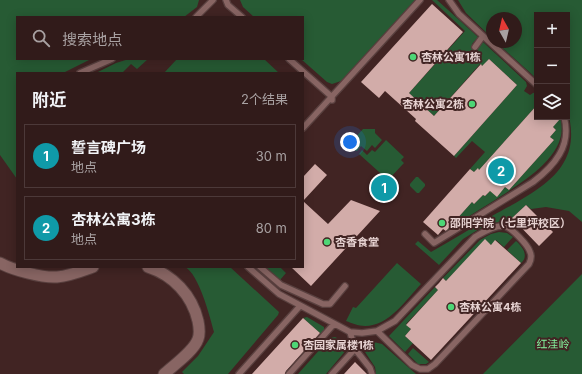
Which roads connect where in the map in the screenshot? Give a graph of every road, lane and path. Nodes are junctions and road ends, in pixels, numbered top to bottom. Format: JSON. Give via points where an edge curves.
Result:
{"nodes":[{"id":1,"x":213,"y":0,"type":"edge"},
{"id":2,"x":226,"y":0,"type":"edge"},
{"id":3,"x":420,"y":0,"type":"edge"},
{"id":4,"x":449,"y":0,"type":"edge"},
{"id":5,"x":197,"y":16,"type":"edge"},
{"id":6,"x":241,"y":16,"type":"edge"},
{"id":7,"x":483,"y":36,"type":"junction"},
{"id":8,"x":475,"y":47,"type":"dead end"},
{"id":9,"x":110,"y":60,"type":"edge"},
{"id":10,"x":291,"y":60,"type":"edge"},
{"id":11,"x":83,"y":72,"type":"edge"},
{"id":12,"x":304,"y":72,"type":"edge"},
{"id":13,"x":304,"y":72,"type":"edge"},
{"id":14,"x":536,"y":84,"type":"edge"},
{"id":15,"x":332,"y":99,"type":"junction"},
{"id":16,"x":564,"y":120,"type":"edge"},
{"id":17,"x":304,"y":127,"type":"edge"},
{"id":18,"x":425,"y":234,"type":"dead end"},
{"id":19,"x":0,"y":263,"type":"edge"},
{"id":20,"x":90,"y":268,"type":"edge"},
{"id":21,"x":150,"y":268,"type":"edge"},
{"id":22,"x":249,"y":268,"type":"edge"},
{"id":23,"x":261,"y":268,"type":"edge"},
{"id":24,"x":345,"y":286,"type":"dead end"},
{"id":25,"x":300,"y":306,"type":"junction"},
{"id":26,"x":334,"y":324,"type":"junction"},
{"id":27,"x":377,"y":331,"type":"junction"},
{"id":28,"x":350,"y":332,"type":"junction"},
{"id":29,"x":356,"y":349,"type":"junction"},
{"id":30,"x":164,"y":374,"type":"edge"},
{"id":31,"x":239,"y":374,"type":"edge"},
{"id":32,"x":290,"y":374,"type":"edge"},
{"id":33,"x":332,"y":374,"type":"edge"},
{"id":34,"x":372,"y":374,"type":"edge"}],
"edges":[{"from":1,"to":5,"type":"lane"},
{"from":2,"to":6,"type":"lane"},
{"from":3,"to":15,"type":"lane"},
{"from":4,"to":7,"type":"lane","via":[[459,14]]},
{"from":7,"to":8,"type":"lane"},
{"from":7,"to":14,"type":"lane"},
{"from":9,"to":11,"type":"lane"},
{"from":10,"to":12,"type":"lane"},
{"from":13,"to":15,"type":"lane"},
{"from":15,"to":17,"type":"lane"},
{"from":16,"to":18,"type":"lane","via":[[566,131],[561,152],[544,174],[434,243]]},
{"from":19,"to":20,"type":"street","via":[[32,274],[56,277]]},
{"from":21,"to":30,"type":"street","via":[[168,277],[190,298],[199,327],[199,337],[195,346]]},
{"from":22,"to":25,"type":"lane","via":[[279,294]]},
{"from":23,"to":24,"type":"lane","via":[[281,286],[323,304],[330,304]]},
{"from":25,"to":26,"type":"lane"},
{"from":25,"to":31,"type":"lane"},
{"from":26,"to":28,"type":"lane"},
{"from":26,"to":32,"type":"lane"},
{"from":27,"to":27,"type":"lane","via":[[395,321],[475,237],[485,231],[504,226],[528,246],[531,252],[530,264],[428,369],[412,365]]},
{"from":27,"to":28,"type":"lane"},
{"from":28,"to":29,"type":"lane"},
{"from":29,"to":33,"type":"lane"},
{"from":29,"to":34,"type":"lane"}]}
